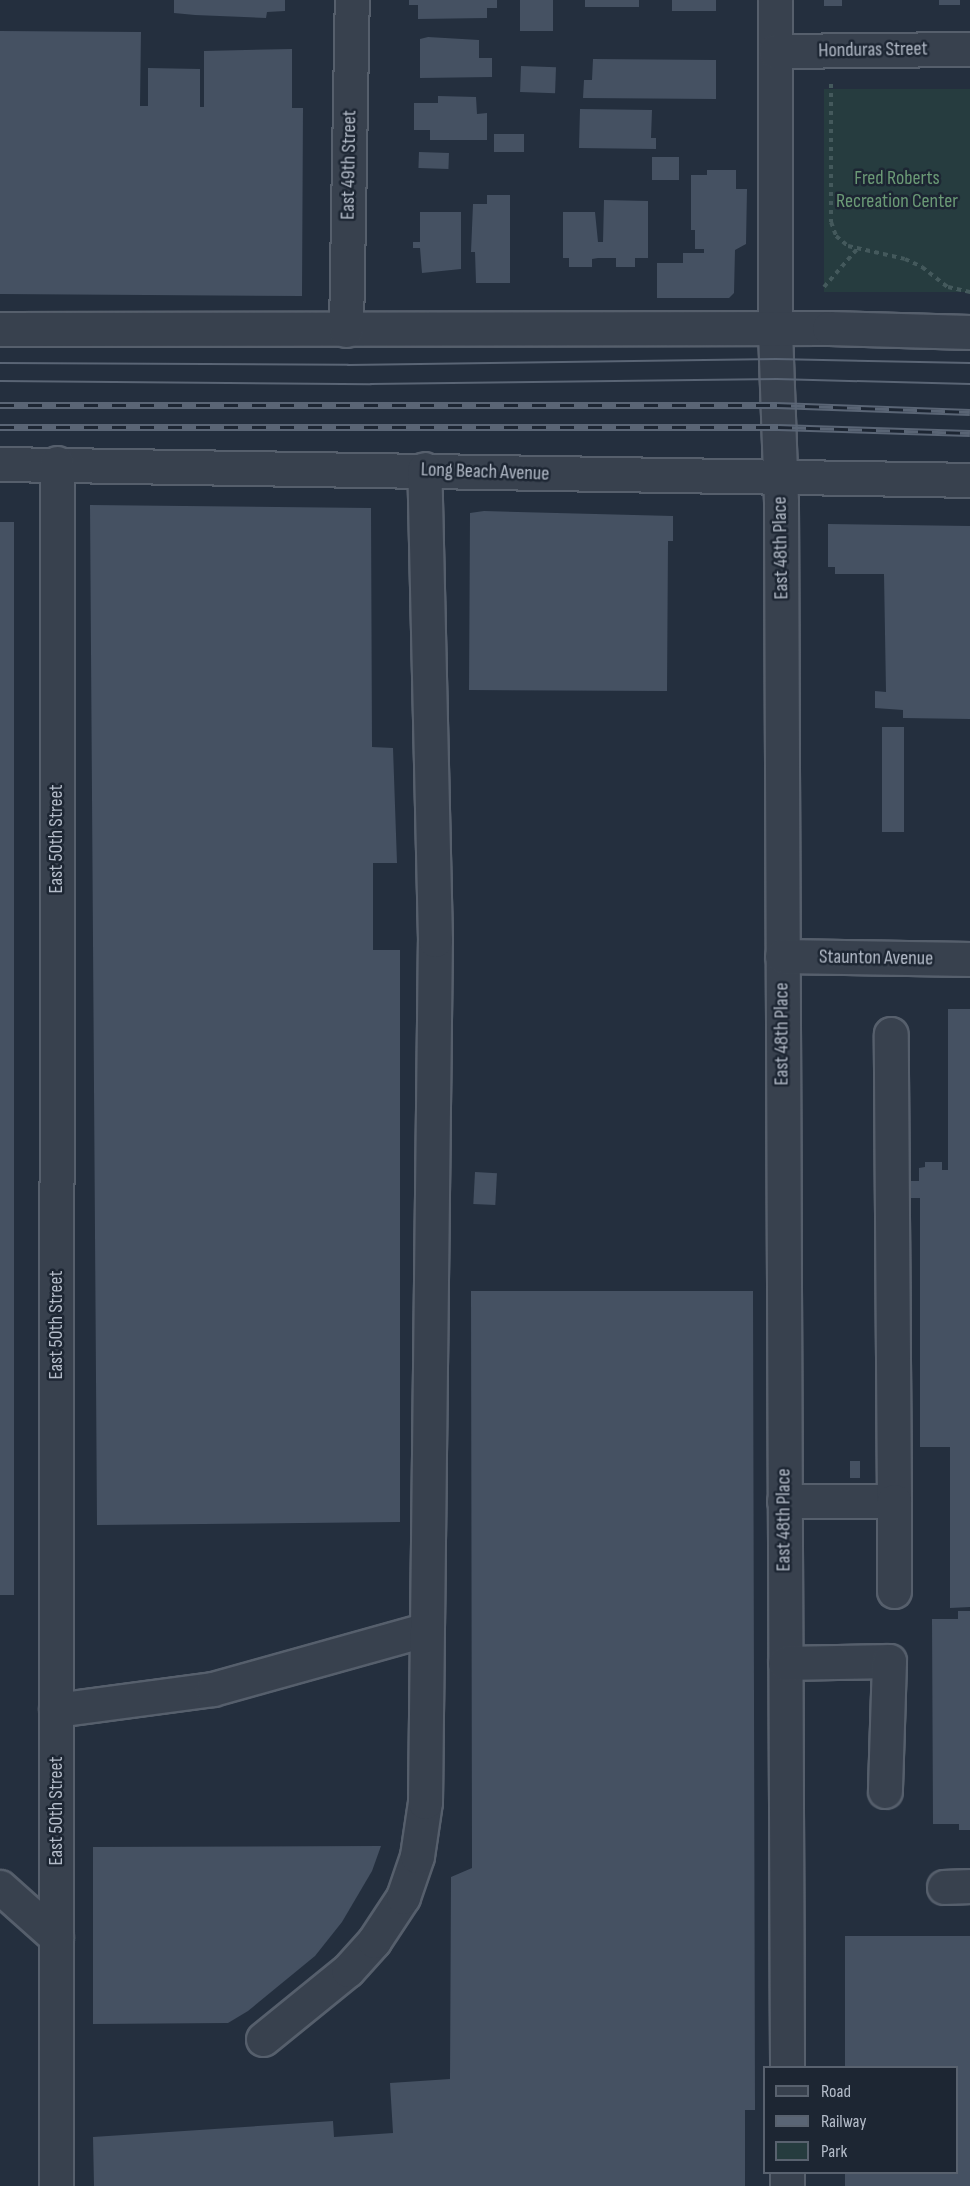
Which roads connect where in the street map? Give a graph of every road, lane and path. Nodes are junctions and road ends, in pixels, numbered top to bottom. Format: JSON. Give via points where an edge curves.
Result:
{"nodes":[{"id":1,"x":352,"y":0,"type":"edge"},
{"id":2,"x":775,"y":0,"type":"edge"},
{"id":3,"x":970,"y":49,"type":"edge"},
{"id":4,"x":775,"y":51,"type":"junction"},
{"id":5,"x":831,"y":80,"type":"dead end"},
{"id":6,"x":858,"y":248,"type":"junction"},
{"id":7,"x":824,"y":287,"type":"dead end"},
{"id":8,"x":970,"y":292,"type":"edge"},
{"id":9,"x":0,"y":329,"type":"edge"},
{"id":10,"x":346,"y":330,"type":"junction"},
{"id":11,"x":775,"y":330,"type":"junction"},
{"id":12,"x":970,"y":332,"type":"edge"},
{"id":13,"x":57,"y":463,"type":"junction"},
{"id":14,"x":0,"y":464,"type":"edge"},
{"id":15,"x":424,"y":469,"type":"junction"},
{"id":16,"x":779,"y":475,"type":"junction"},
{"id":17,"x":970,"y":480,"type":"edge"},
{"id":18,"x":782,"y":956,"type":"junction"},
{"id":19,"x":970,"y":960,"type":"edge"},
{"id":20,"x":891,"y":1034,"type":"dead end"},
{"id":21,"x":784,"y":1501,"type":"junction"},
{"id":22,"x":894,"y":1501,"type":"junction"},
{"id":23,"x":894,"y":1591,"type":"dead end"},
{"id":24,"x":424,"y":1630,"type":"junction"},
{"id":25,"x":785,"y":1664,"type":"junction"},
{"id":26,"x":56,"y":1710,"type":"junction"},
{"id":27,"x":885,"y":1791,"type":"dead end"},
{"id":28,"x":0,"y":1887,"type":"edge"},
{"id":29,"x":56,"y":1937,"type":"junction"},
{"id":30,"x":263,"y":2040,"type":"dead end"},
{"id":31,"x":787,"y":2066,"type":"edge"},
{"id":32,"x":56,"y":2186,"type":"edge"}],
"edges":[{"from":1,"to":10,"type":"street","name":"East 49th Street"},
{"from":2,"to":4,"type":"street","name":"East 48th Place"},
{"from":3,"to":4,"type":"street","name":"Honduras Street"},
{"from":4,"to":11,"type":"street","name":"East 48th Place"},
{"from":5,"to":6,"type":"path","via":[[831,222],[836,236],[848,246]]},
{"from":6,"to":7,"type":"path"},
{"from":6,"to":8,"type":"path","via":[[905,259],[948,287]]},
{"from":9,"to":10,"type":"street"},
{"from":10,"to":11,"type":"street"},
{"from":11,"to":12,"type":"street"},
{"from":11,"to":16,"type":"street","name":"East 48th Place"},
{"from":13,"to":14,"type":"street","name":"Long Beach Avenue"},
{"from":13,"to":15,"type":"street","name":"Long Beach Avenue"},
{"from":13,"to":26,"type":"street","name":"East 50th Street"},
{"from":15,"to":16,"type":"street","name":"Long Beach Avenue","via":[[592,476]]},
{"from":15,"to":24,"type":"street","via":[[435,940]]},
{"from":16,"to":17,"type":"street","name":"Long Beach Avenue"},
{"from":16,"to":18,"type":"street","name":"East 48th Place"},
{"from":18,"to":19,"type":"street","name":"Staunton Avenue"},
{"from":18,"to":21,"type":"street","name":"East 48th Place"},
{"from":20,"to":22,"type":"street"},
{"from":21,"to":22,"type":"street"},
{"from":21,"to":25,"type":"street","name":"East 48th Place"},
{"from":22,"to":23,"type":"street"},
{"from":24,"to":26,"type":"street","via":[[213,1689]]},
{"from":24,"to":30,"type":"street","via":[[425,1802],[417,1856],[403,1897],[374,1941],[348,1970]]},
{"from":25,"to":27,"type":"street","via":[[889,1661]]},
{"from":25,"to":31,"type":"street","name":"East 48th Place"},
{"from":26,"to":29,"type":"street","name":"East 50th Street"},
{"from":28,"to":29,"type":"street"},
{"from":29,"to":32,"type":"street","name":"East 50th Street"}]}
